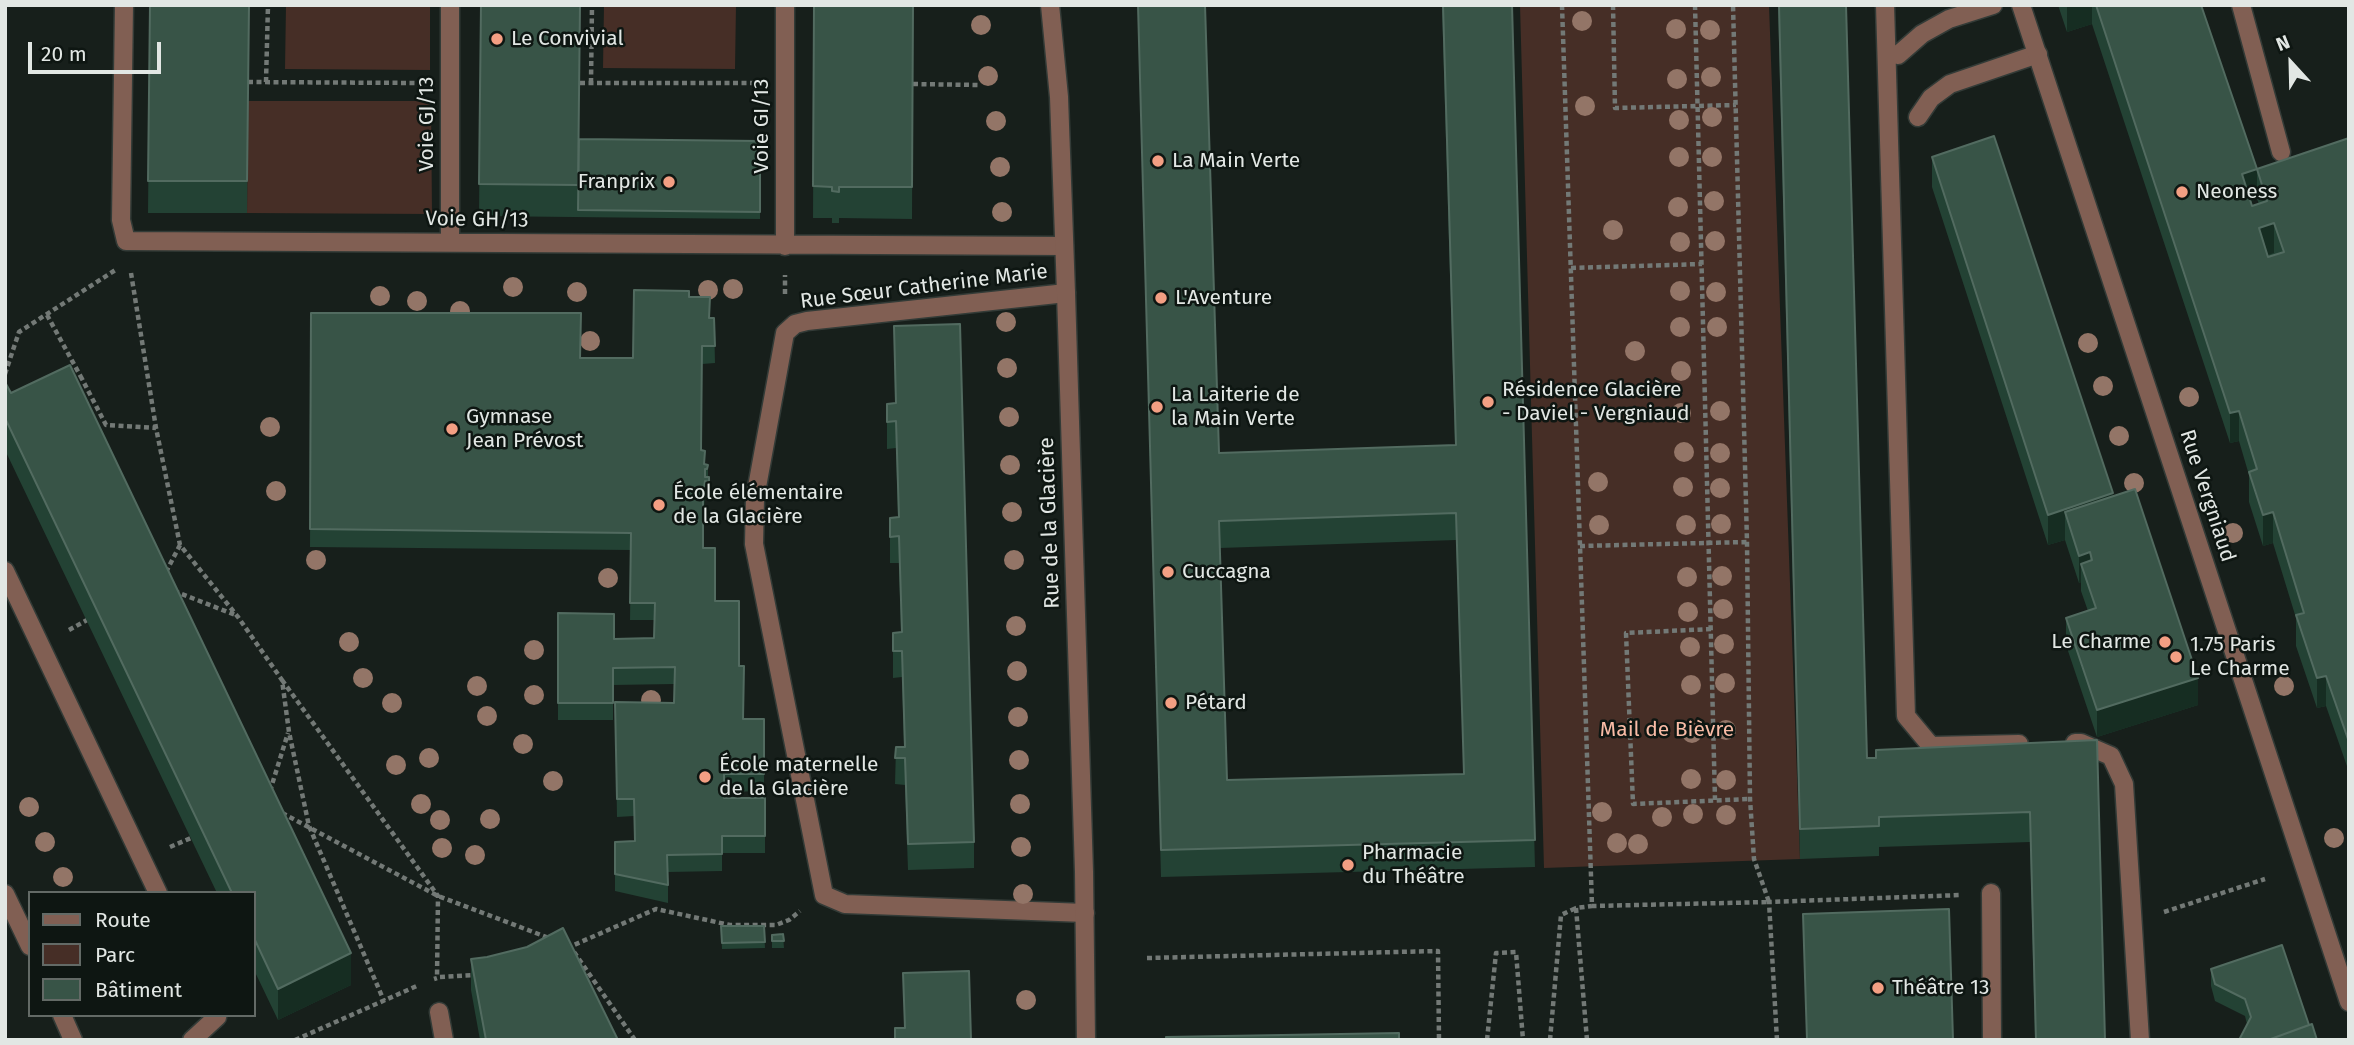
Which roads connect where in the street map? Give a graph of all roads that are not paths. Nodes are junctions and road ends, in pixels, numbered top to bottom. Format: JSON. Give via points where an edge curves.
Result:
{"nodes":[{"id":1,"x":124,"y":5,"type":"edge"},
{"id":2,"x":450,"y":5,"type":"edge"},
{"id":3,"x":785,"y":5,"type":"edge"},
{"id":4,"x":1050,"y":5,"type":"edge"},
{"id":5,"x":1885,"y":5,"type":"edge"},
{"id":6,"x":1993,"y":5,"type":"edge"},
{"id":7,"x":2021,"y":5,"type":"edge"},
{"id":8,"x":2241,"y":5,"type":"edge"},
{"id":9,"x":2038,"y":54,"type":"junction"},
{"id":10,"x":1898,"y":55,"type":"dead end"},
{"id":11,"x":1918,"y":117,"type":"dead end"},
{"id":12,"x":2281,"y":152,"type":"dead end"},
{"id":13,"x":450,"y":242,"type":"junction"},
{"id":14,"x":785,"y":246,"type":"junction"},
{"id":15,"x":1064,"y":246,"type":"junction"},
{"id":16,"x":1066,"y":293,"type":"junction"},
{"id":17,"x":5,"y":571,"type":"edge"},
{"id":18,"x":157,"y":891,"type":"edge"},
{"id":19,"x":1990,"y":893,"type":"road end"},
{"id":20,"x":5,"y":894,"type":"edge"},
{"id":21,"x":1085,"y":913,"type":"junction"},
{"id":22,"x":28,"y":942,"type":"edge"},
{"id":23,"x":2349,"y":1002,"type":"edge"},
{"id":24,"x":439,"y":1012,"type":"dead end"},
{"id":25,"x":63,"y":1017,"type":"edge"},
{"id":26,"x":217,"y":1017,"type":"edge"},
{"id":27,"x":73,"y":1040,"type":"edge"},
{"id":28,"x":192,"y":1040,"type":"edge"},
{"id":29,"x":444,"y":1040,"type":"edge"},
{"id":30,"x":1086,"y":1040,"type":"edge"},
{"id":31,"x":1992,"y":1040,"type":"edge"},
{"id":32,"x":2140,"y":1040,"type":"edge"}],
"edges":[{"from":1,"to":13,"type":"street","name":"Voie GH/13","via":[[121,220],[126,241]]},
{"from":2,"to":13,"type":"street","name":"Voie GJ/13"},
{"from":3,"to":14,"type":"street","name":"Voie GI/13"},
{"from":4,"to":15,"type":"street","name":"Rue de la Glacière","via":[[1059,97]]},
{"from":5,"to":32,"type":"street","via":[[1906,716],[1931,746],[2081,743],[2110,756],[2124,783]]},
{"from":6,"to":10,"type":"street","via":[[1949,19]]},
{"from":7,"to":9,"type":"street","name":"Rue Vergniaud"},
{"from":8,"to":12,"type":"street"},
{"from":9,"to":11,"type":"street","via":[[1950,84],[1931,98]]},
{"from":9,"to":23,"type":"street","name":"Rue Vergniaud"},
{"from":13,"to":14,"type":"street","name":"Voie GH/13"},
{"from":14,"to":15,"type":"street","name":"Voie GH/13"},
{"from":15,"to":16,"type":"street","name":"Rue de la Glacière"},
{"from":16,"to":21,"type":"street","name":"Rue de la Glacière"},
{"from":16,"to":21,"type":"street","name":"Rue Sœur Catherine Marie","via":[[795,324],[785,333],[755,498],[754,544],[824,895],[845,904]]},
{"from":17,"to":18,"type":"street"},
{"from":19,"to":31,"type":"street"},
{"from":20,"to":22,"type":"street"},
{"from":21,"to":30,"type":"street","name":"Rue de la Glacière"},
{"from":24,"to":29,"type":"street"},
{"from":25,"to":27,"type":"street"},
{"from":26,"to":28,"type":"street"}]}
